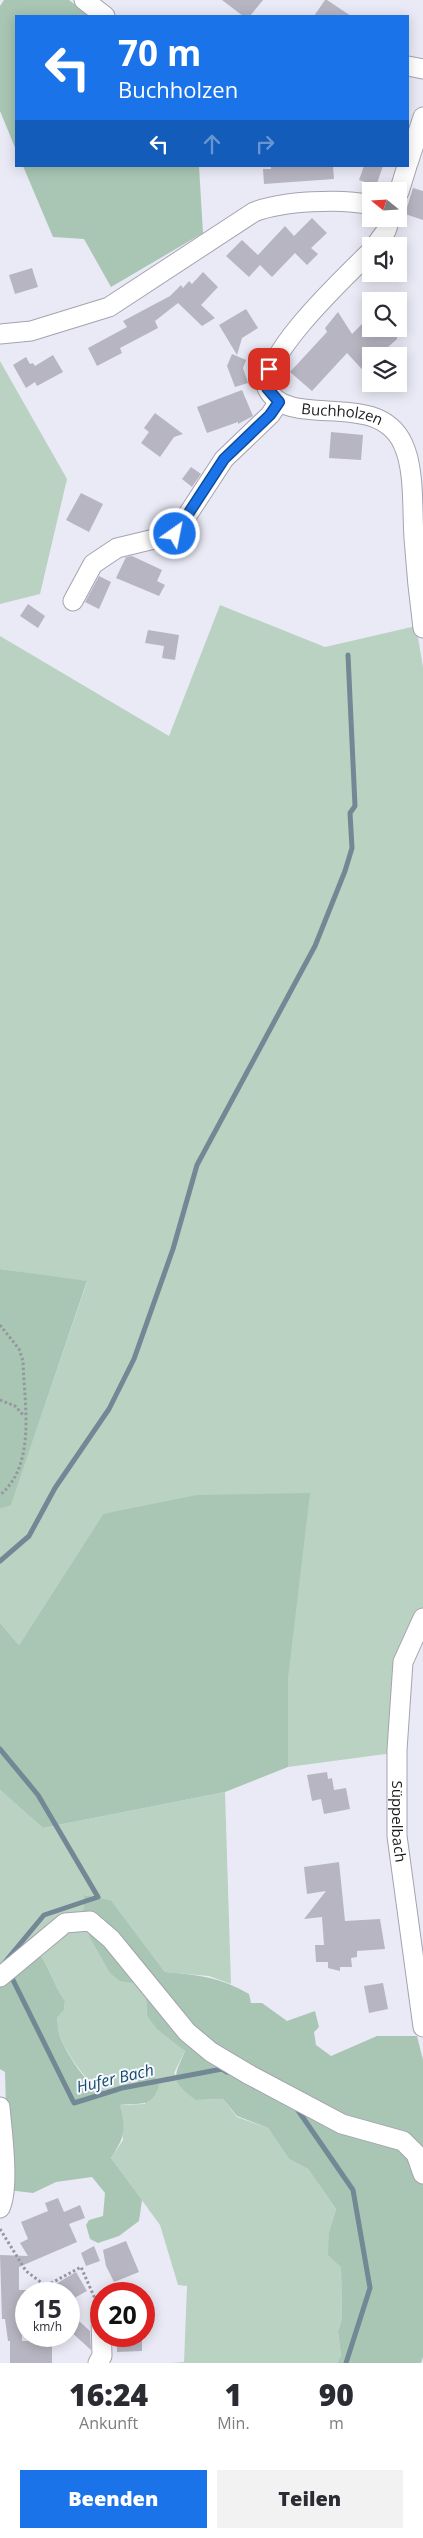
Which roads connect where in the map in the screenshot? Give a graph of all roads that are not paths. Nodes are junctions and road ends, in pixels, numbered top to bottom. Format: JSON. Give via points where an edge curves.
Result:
{"nodes":[{"id":1,"x":84,"y":0,"type":"edge"},
{"id":2,"x":105,"y":15,"type":"edge"},
{"id":3,"x":409,"y":66,"type":"edge"},
{"id":4,"x":423,"y":69,"type":"edge"},
{"id":5,"x":423,"y":117,"type":"edge"},
{"id":6,"x":409,"y":159,"type":"edge"},
{"id":7,"x":406,"y":167,"type":"edge"},
{"id":8,"x":402,"y":182,"type":"edge"},
{"id":9,"x":362,"y":204,"type":"edge"},
{"id":10,"x":362,"y":261,"type":"edge"},
{"id":11,"x":0,"y":334,"type":"edge"},
{"id":12,"x":279,"y":402,"type":"junction"},
{"id":13,"x":73,"y":601,"type":"dead end"},
{"id":14,"x":423,"y":628,"type":"edge"},
{"id":15,"x":423,"y":1618,"type":"edge"},
{"id":16,"x":0,"y":1977,"type":"edge"},
{"id":17,"x":423,"y":2027,"type":"edge"},
{"id":18,"x":0,"y":2107,"type":"edge"},
{"id":19,"x":423,"y":2174,"type":"edge"},
{"id":20,"x":0,"y":2208,"type":"edge"},
{"id":21,"x":102,"y":2347,"type":"edge"},
{"id":22,"x":98,"y":2363,"type":"edge"}],
"edges":[{"from":1,"to":2,"type":"street"},
{"from":3,"to":4,"type":"street"},
{"from":5,"to":6,"type":"street"},
{"from":7,"to":8,"type":"street"},
{"from":9,"to":11,"type":"street","via":[[342,201],[269,206],[254,212],[109,307],[31,331]]},
{"from":10,"to":12,"type":"street","via":[[300,327],[269,369],[269,392]]},
{"from":12,"to":13,"type":"street","via":[[270,415],[224,459],[175,534],[117,548],[93,564]]},
{"from":12,"to":14,"type":"street","name":"Buchholzen","via":[[298,408],[370,415],[389,425],[399,436],[409,467]]},
{"from":15,"to":17,"type":"street","name":"Süppelbach","via":[[403,1662],[397,1750],[397,1836]]},
{"from":16,"to":19,"type":"street","via":[[65,1923],[90,1922],[111,1939],[187,2032],[211,2052],[342,2124],[403,2141],[416,2154]]},
{"from":18,"to":20,"type":"street","via":[[4,2176]]},
{"from":21,"to":22,"type":"street"}]}
